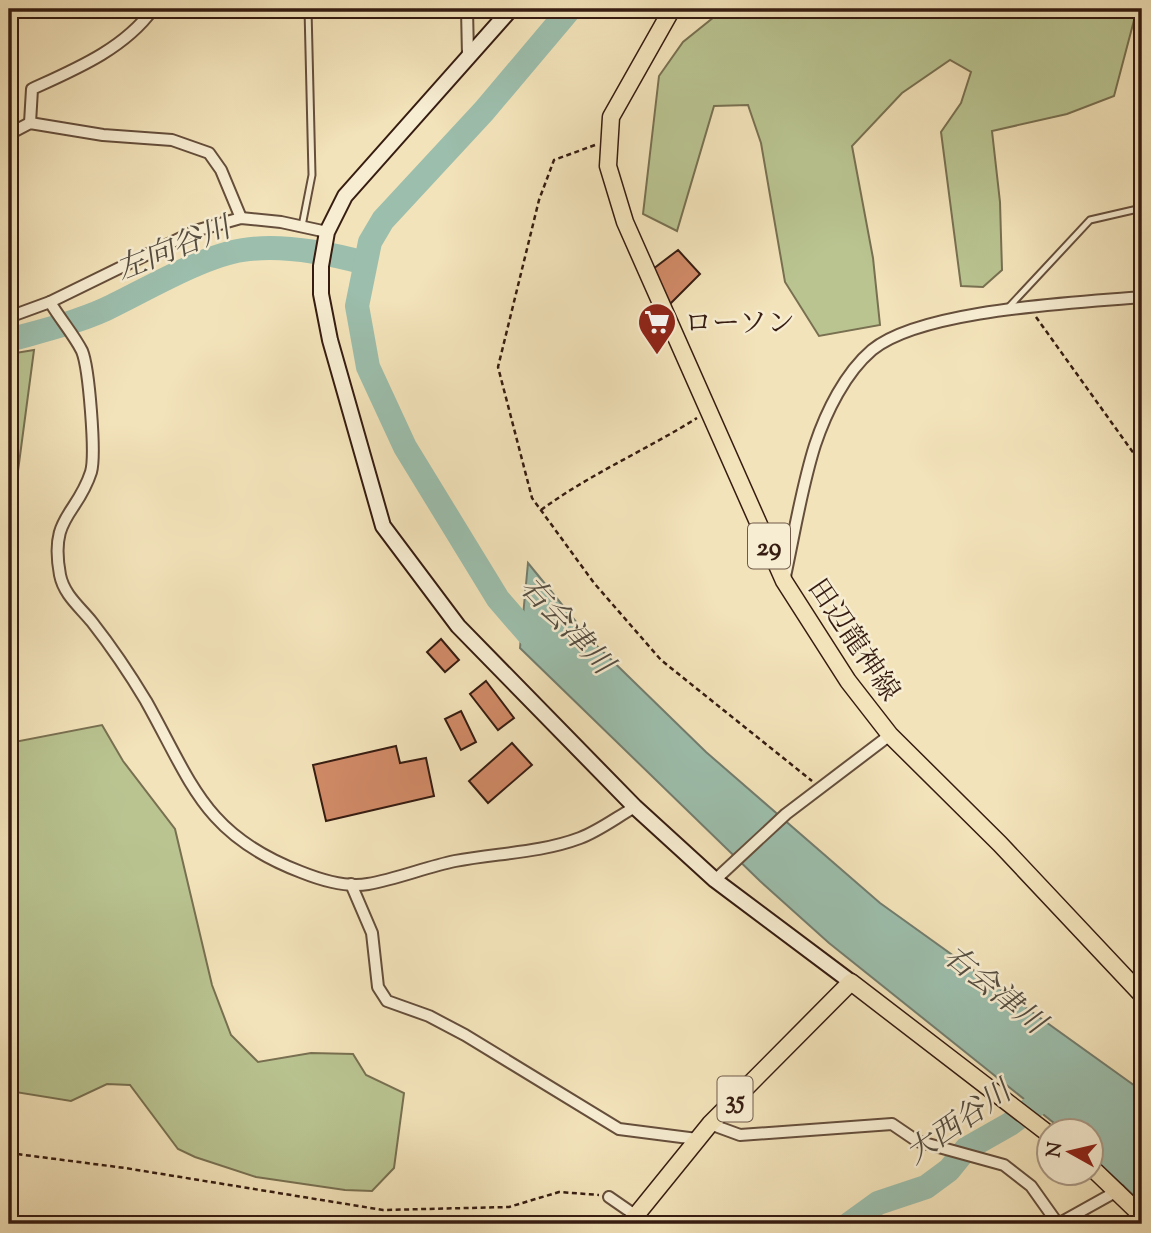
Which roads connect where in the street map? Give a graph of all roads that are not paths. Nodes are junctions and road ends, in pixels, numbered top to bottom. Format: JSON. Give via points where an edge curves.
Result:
{"nodes":[{"id":1,"x":153,"y":9,"type":"edge"},
{"id":2,"x":308,"y":9,"type":"edge"},
{"id":3,"x":467,"y":9,"type":"edge"},
{"id":4,"x":511,"y":9,"type":"edge"},
{"id":5,"x":672,"y":9,"type":"edge"},
{"id":6,"x":468,"y":56,"type":"junction"},
{"id":7,"x":30,"y":123,"type":"junction"},
{"id":8,"x":9,"y":134,"type":"edge"},
{"id":9,"x":1142,"y":208,"type":"edge"},
{"id":10,"x":241,"y":218,"type":"junction"},
{"id":11,"x":302,"y":226,"type":"junction"},
{"id":12,"x":327,"y":236,"type":"junction"},
{"id":13,"x":1142,"y":297,"type":"edge"},
{"id":14,"x":50,"y":302,"type":"junction"},
{"id":15,"x":1006,"y":310,"type":"junction"},
{"id":16,"x":9,"y":317,"type":"edge"},
{"id":17,"x":785,"y":581,"type":"junction"},
{"id":18,"x":890,"y":734,"type":"junction"},
{"id":19,"x":635,"y":807,"type":"junction"},
{"id":20,"x":715,"y":880,"type":"junction"},
{"id":21,"x":351,"y":884,"type":"junction"},
{"id":22,"x":851,"y":982,"type":"junction"},
{"id":23,"x":1142,"y":995,"type":"edge"},
{"id":24,"x":710,"y":1124,"type":"junction"},
{"id":25,"x":1036,"y":1126,"type":"edge"},
{"id":26,"x":697,"y":1139,"type":"junction"},
{"id":27,"x":1106,"y":1180,"type":"edge"},
{"id":28,"x":1119,"y":1190,"type":"junction"},
{"id":29,"x":610,"y":1197,"type":"road end"},
{"id":30,"x":1142,"y":1216,"type":"edge"},
{"id":31,"x":632,"y":1220,"type":"edge"},
{"id":32,"x":1058,"y":1224,"type":"edge"}],
"edges":[{"from":1,"to":7,"type":"street","via":[[88,64],[32,89]]},
{"from":2,"to":11,"type":"lane","via":[[312,175]]},
{"from":3,"to":6,"type":"street"},
{"from":4,"to":6,"type":"street"},
{"from":5,"to":17,"type":"main road","name":"田辺龍神線","number":"29","via":[[611,117],[608,166],[625,222]]},
{"from":6,"to":12,"type":"street","via":[[345,196]]},
{"from":7,"to":8,"type":"street"},
{"from":7,"to":10,"type":"street","via":[[172,140],[209,153]]},
{"from":9,"to":15,"type":"lane","via":[[1090,220]]},
{"from":10,"to":11,"type":"street"},
{"from":10,"to":14,"type":"street","via":[[195,231]]},
{"from":11,"to":12,"type":"street"},
{"from":12,"to":19,"type":"street","via":[[321,294],[330,341],[383,526],[458,626]]},
{"from":13,"to":15,"type":"street"},
{"from":14,"to":16,"type":"street"},
{"from":14,"to":21,"type":"street","via":[[82,352],[94,448],[86,484],[60,527],[56,553],[68,595],[93,623],[145,700],[180,770],[211,813],[248,847],[275,862]]},
{"from":15,"to":17,"type":"street","via":[[931,324],[874,349],[856,368],[835,399],[815,446]]},
{"from":17,"to":18,"type":"main road","name":"田辺龍神線","number":"29","via":[[848,681]]},
{"from":18,"to":20,"type":"street","via":[[786,814]]},
{"from":18,"to":23,"type":"main road","name":"田辺龍神線","number":"29"},
{"from":19,"to":20,"type":"street"},
{"from":19,"to":21,"type":"street","via":[[581,838]]},
{"from":20,"to":22,"type":"street"},
{"from":21,"to":26,"type":"street","via":[[372,933],[378,987],[387,1001],[465,1035],[619,1129]]},
{"from":22,"to":24,"type":"main road","number":"35"},
{"from":22,"to":25,"type":"main road"},
{"from":24,"to":26,"type":"main road","number":"35"},
{"from":24,"to":32,"type":"street","via":[[740,1135],[892,1124],[917,1141],[1004,1166],[1031,1186]]},
{"from":26,"to":31,"type":"main road","number":"35"},
{"from":27,"to":28,"type":"main road"},
{"from":28,"to":30,"type":"main road"},
{"from":28,"to":32,"type":"street"},
{"from":29,"to":31,"type":"street"}]}
